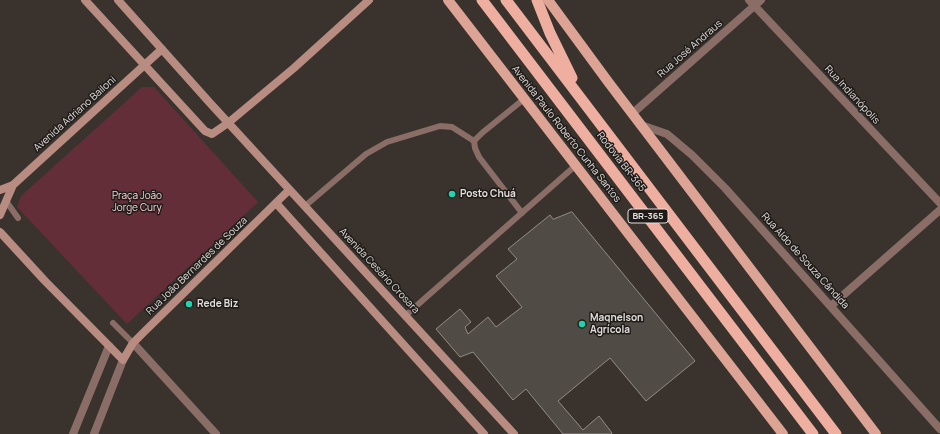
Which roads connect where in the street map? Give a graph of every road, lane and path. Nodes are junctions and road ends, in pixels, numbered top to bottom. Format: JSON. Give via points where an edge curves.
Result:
{"nodes":[{"id":1,"x":85,"y":0,"type":"edge"},
{"id":2,"x":118,"y":0,"type":"edge"},
{"id":3,"x":370,"y":0,"type":"edge"},
{"id":4,"x":448,"y":0,"type":"edge"},
{"id":5,"x":482,"y":0,"type":"edge"},
{"id":6,"x":506,"y":0,"type":"edge"},
{"id":7,"x":537,"y":0,"type":"edge"},
{"id":8,"x":548,"y":0,"type":"edge"},
{"id":9,"x":761,"y":0,"type":"edge"},
{"id":10,"x":752,"y":3,"type":"edge"},
{"id":11,"x":123,"y":4,"type":"edge"},
{"id":12,"x":162,"y":49,"type":"junction"},
{"id":13,"x":144,"y":66,"type":"junction"},
{"id":14,"x":524,"y":99,"type":"junction"},
{"id":15,"x":586,"y":105,"type":"junction"},
{"id":16,"x":633,"y":113,"type":"junction"},
{"id":17,"x":228,"y":123,"type":"junction"},
{"id":18,"x":641,"y":125,"type":"junction"},
{"id":19,"x":474,"y":141,"type":"junction"},
{"id":20,"x":575,"y":166,"type":"junction"},
{"id":21,"x":13,"y":185,"type":"junction"},
{"id":22,"x":0,"y":190,"type":"edge"},
{"id":23,"x":289,"y":190,"type":"junction"},
{"id":24,"x":6,"y":201,"type":"junction"},
{"id":25,"x":276,"y":203,"type":"junction"},
{"id":26,"x":940,"y":203,"type":"edge"},
{"id":27,"x":305,"y":206,"type":"junction"},
{"id":28,"x":940,"y":210,"type":"edge"},
{"id":29,"x":522,"y":213,"type":"junction"},
{"id":30,"x":0,"y":215,"type":"edge"},
{"id":31,"x":18,"y":218,"type":"dead end"},
{"id":32,"x":0,"y":232,"type":"edge"},
{"id":33,"x":832,"y":305,"type":"junction"},
{"id":34,"x":406,"y":315,"type":"junction"},
{"id":35,"x":114,"y":323,"type":"dead end"},
{"id":36,"x":133,"y":343,"type":"junction"},
{"id":37,"x":109,"y":346,"type":"junction"},
{"id":38,"x":123,"y":360,"type":"junction"},
{"id":39,"x":940,"y":429,"type":"edge"},
{"id":40,"x":74,"y":434,"type":"edge"},
{"id":41,"x":94,"y":434,"type":"edge"},
{"id":42,"x":216,"y":434,"type":"edge"},
{"id":43,"x":484,"y":434,"type":"edge"},
{"id":44,"x":514,"y":434,"type":"edge"},
{"id":45,"x":783,"y":434,"type":"edge"},
{"id":46,"x":813,"y":434,"type":"edge"},
{"id":47,"x":836,"y":434,"type":"edge"},
{"id":48,"x":876,"y":434,"type":"edge"}],
"edges":[{"from":1,"to":13,"type":"main road"},
{"from":2,"to":11,"type":"main road","name":"Avenida Cesário Crosara"},
{"from":3,"to":17,"type":"main road"},
{"from":4,"to":14,"type":"main road","name":"Avenida Paulo Roberto Cunha Santos"},
{"from":5,"to":46,"type":"highway","name":"Rodovia BR-365","number":"BR-365"},
{"from":6,"to":15,"type":"highway","name":"Rodovia BR-365","number":"BR-365"},
{"from":7,"to":15,"type":"highway","via":[[560,55]]},
{"from":8,"to":16,"type":"main road"},
{"from":9,"to":10,"type":"street","name":"Rua José Andraus"},
{"from":10,"to":16,"type":"street","name":"Rua José Andraus"},
{"from":10,"to":26,"type":"street","name":"Rua Indianópolis"},
{"from":11,"to":12,"type":"main road","name":"Avenida Cesário Crosara"},
{"from":12,"to":13,"type":"main road","name":"Avenida Adriano Bailoni"},
{"from":12,"to":17,"type":"main road","name":"Avenida Cesário Crosara"},
{"from":13,"to":17,"type":"main road","via":[[205,131],[212,134]]},
{"from":13,"to":21,"type":"main road","name":"Avenida Adriano Bailoni"},
{"from":14,"to":19,"type":"lane"},
{"from":14,"to":20,"type":"main road","name":"Avenida Paulo Roberto Cunha Santos"},
{"from":15,"to":47,"type":"highway","name":"Rodovia BR-365","number":"BR-365"},
{"from":16,"to":18,"type":"main road"},
{"from":17,"to":23,"type":"main road","name":"Avenida Cesário Crosara"},
{"from":18,"to":33,"type":"street","name":"Rua Aldo de Souza Cândida","via":[[667,134],[692,155]]},
{"from":18,"to":48,"type":"main road"},
{"from":19,"to":27,"type":"lane","via":[[452,127],[440,126],[387,142],[366,154]]},
{"from":19,"to":29,"type":"lane","via":[[479,156]]},
{"from":20,"to":29,"type":"lane"},
{"from":20,"to":45,"type":"main road","name":"Avenida Paulo Roberto Cunha Santos"},
{"from":21,"to":22,"type":"main road","name":"Avenida Adriano Bailoni"},
{"from":21,"to":24,"type":"main road"},
{"from":23,"to":25,"type":"main road","name":"Rua João Bernardes de Souza"},
{"from":23,"to":27,"type":"main road","name":"Avenida Cesário Crosara"},
{"from":24,"to":30,"type":"main road"},
{"from":24,"to":31,"type":"lane"},
{"from":25,"to":36,"type":"main road","name":"Rua João Bernardes de Souza"},
{"from":25,"to":43,"type":"main road"},
{"from":27,"to":34,"type":"main road","name":"Avenida Cesário Crosara"},
{"from":28,"to":33,"type":"street"},
{"from":29,"to":34,"type":"lane"},
{"from":32,"to":37,"type":"main road"},
{"from":33,"to":39,"type":"street","name":"Rua Aldo de Souza Cândida"},
{"from":34,"to":44,"type":"main road","name":"Avenida Cesário Crosara"},
{"from":35,"to":36,"type":"lane"},
{"from":36,"to":38,"type":"main road","name":"Rua João Bernardes de Souza"},
{"from":36,"to":42,"type":"street"},
{"from":37,"to":38,"type":"main road"},
{"from":37,"to":40,"type":"street"},
{"from":38,"to":41,"type":"street"}]}
